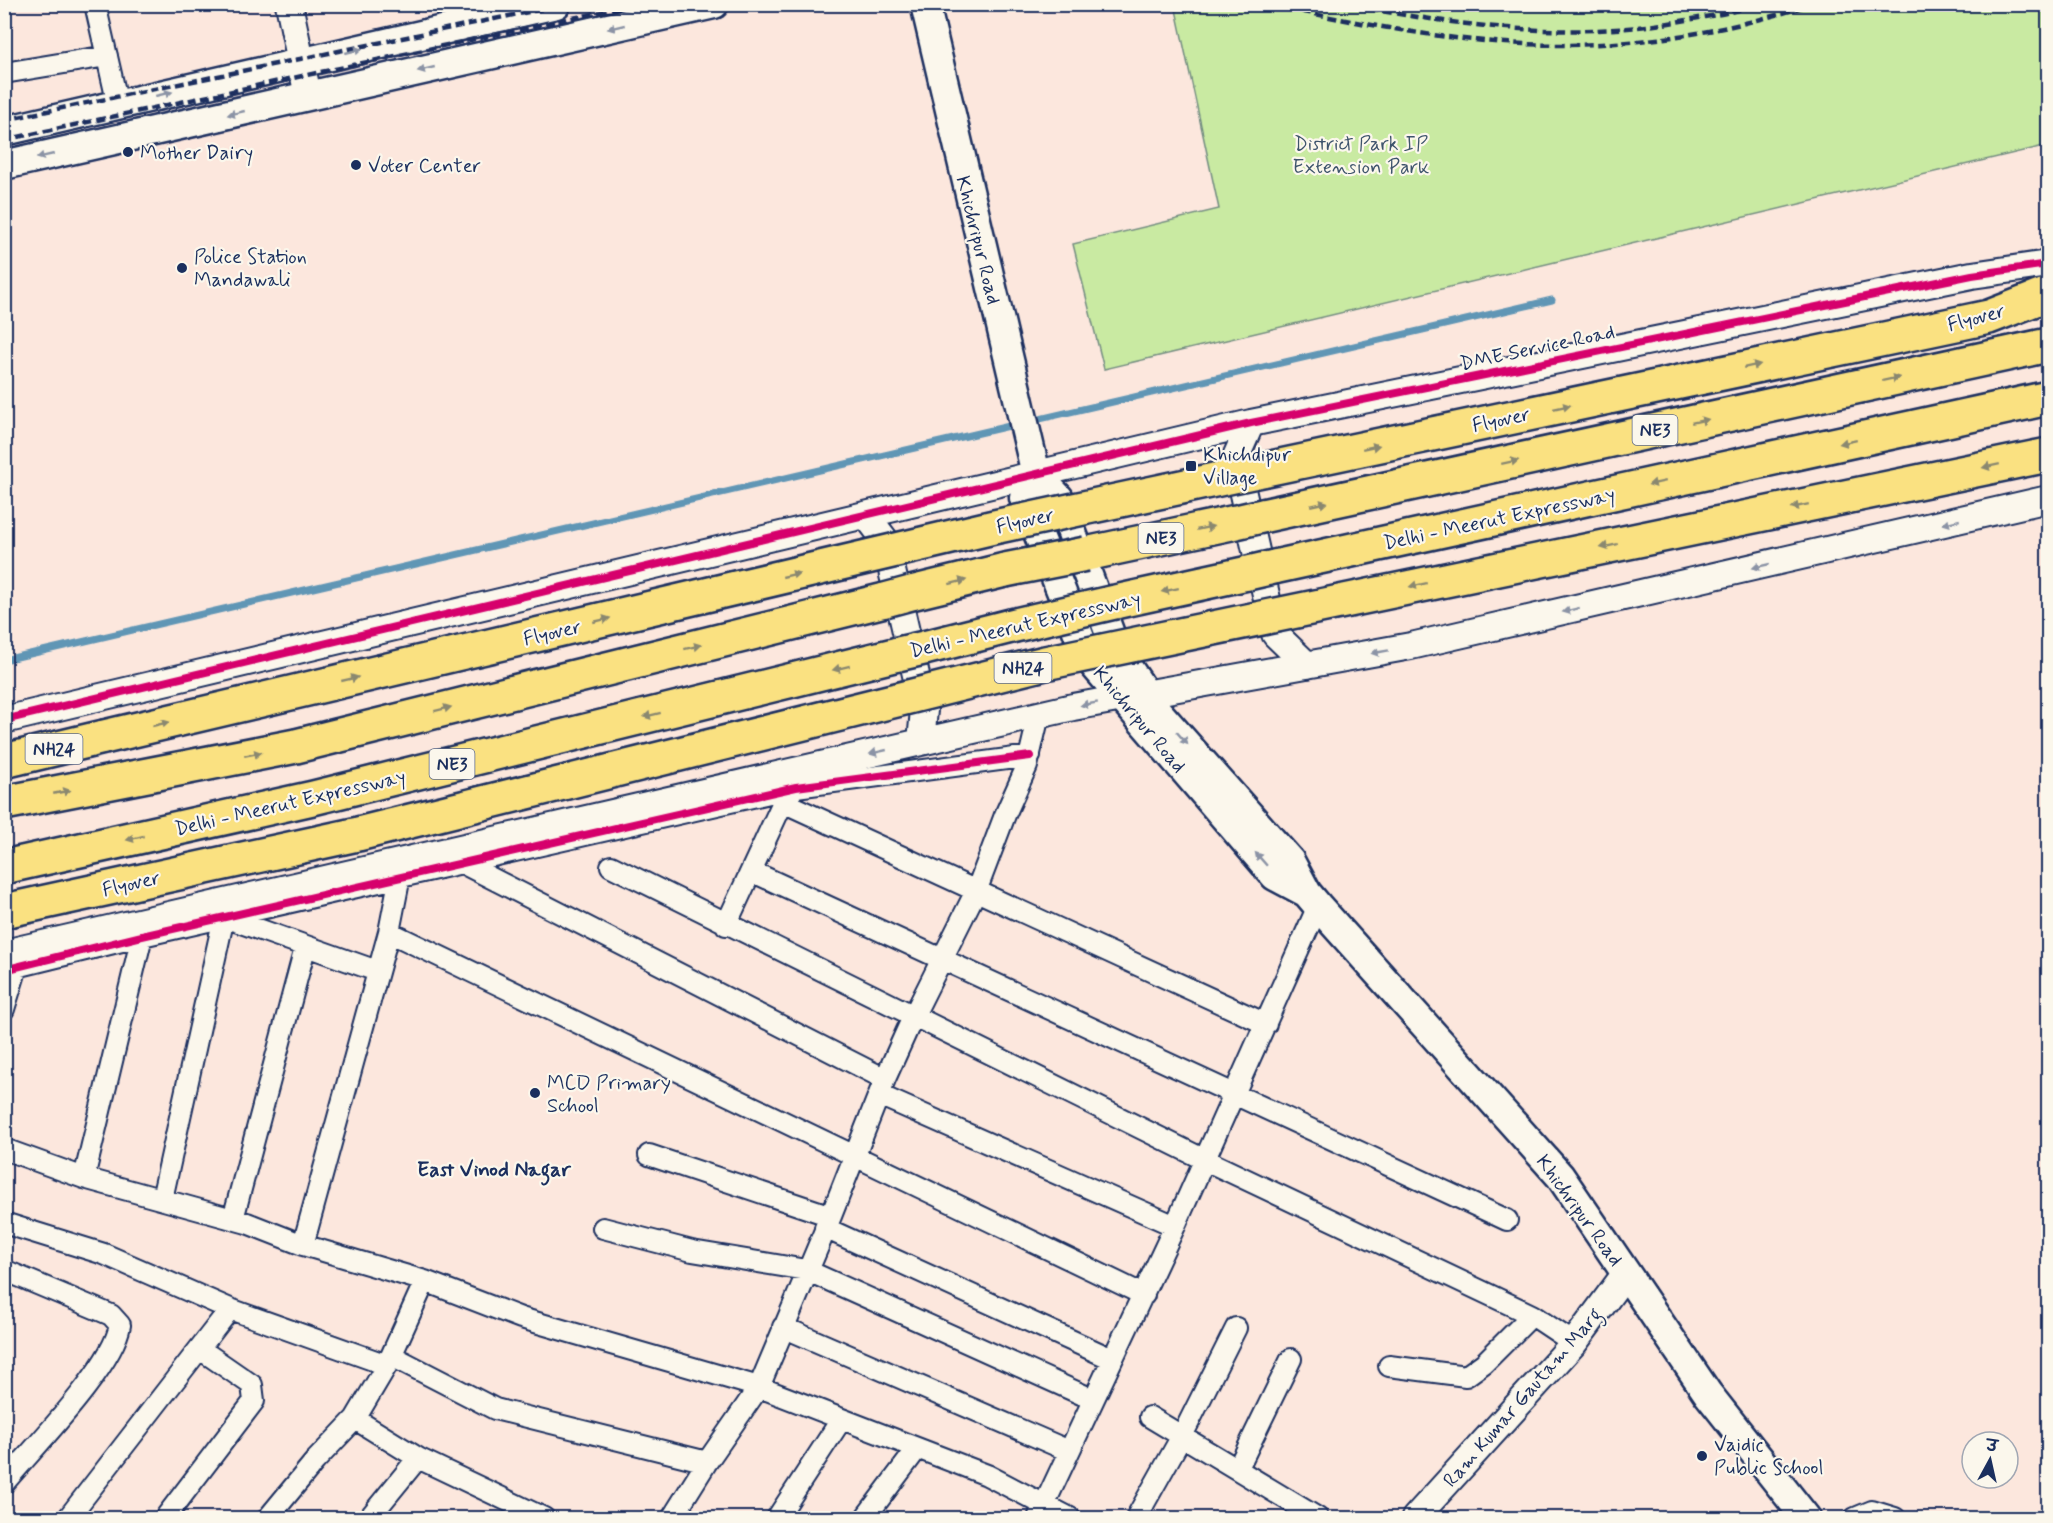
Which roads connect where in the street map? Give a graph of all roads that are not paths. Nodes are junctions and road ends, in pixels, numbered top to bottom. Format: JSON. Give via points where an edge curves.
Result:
{"nodes":[{"id":1,"x":95,"y":4,"type":"edge"},
{"id":2,"x":289,"y":4,"type":"edge"},
{"id":3,"x":556,"y":4,"type":"edge"},
{"id":4,"x":714,"y":4,"type":"edge"},
{"id":5,"x":925,"y":4,"type":"edge"},
{"id":6,"x":107,"y":56,"type":"junction"},
{"id":7,"x":303,"y":63,"type":"junction"},
{"id":8,"x":4,"y":73,"type":"edge"},
{"id":9,"x":308,"y":96,"type":"junction"},
{"id":10,"x":118,"y":105,"type":"junction"},
{"id":11,"x":4,"y":131,"type":"edge"},
{"id":12,"x":4,"y":165,"type":"edge"},
{"id":13,"x":2049,"y":264,"type":"edge"},
{"id":14,"x":2049,"y":294,"type":"edge"},
{"id":15,"x":2049,"y":345,"type":"edge"},
{"id":16,"x":2049,"y":398,"type":"edge"},
{"id":17,"x":1251,"y":423,"type":"junction"},
{"id":18,"x":2049,"y":454,"type":"edge"},
{"id":19,"x":1036,"y":474,"type":"junction"},
{"id":20,"x":2049,"y":499,"type":"edge"},
{"id":21,"x":866,"y":515,"type":"junction"},
{"id":22,"x":1307,"y":665,"type":"junction"},
{"id":23,"x":1134,"y":695,"type":"junction"},
{"id":24,"x":1039,"y":716,"type":"junction"},
{"id":25,"x":4,"y":720,"type":"edge"},
{"id":26,"x":921,"y":742,"type":"junction"},
{"id":27,"x":1030,"y":756,"type":"junction"},
{"id":28,"x":4,"y":761,"type":"edge"},
{"id":29,"x":789,"y":794,"type":"junction"},
{"id":30,"x":4,"y":803,"type":"edge"},
{"id":31,"x":460,"y":862,"type":"junction"},
{"id":32,"x":611,"y":866,"type":"dead end"},
{"id":33,"x":4,"y":867,"type":"edge"},
{"id":34,"x":751,"y":871,"type":"junction"},
{"id":35,"x":400,"y":876,"type":"junction"},
{"id":36,"x":977,"y":889,"type":"junction"},
{"id":37,"x":1313,"y":899,"type":"junction"},
{"id":38,"x":4,"y":911,"type":"edge"},
{"id":39,"x":224,"y":917,"type":"junction"},
{"id":40,"x":726,"y":925,"type":"junction"},
{"id":41,"x":389,"y":932,"type":"junction"},
{"id":42,"x":142,"y":936,"type":"junction"},
{"id":43,"x":305,"y":948,"type":"junction"},
{"id":44,"x":940,"y":960,"type":"junction"},
{"id":45,"x":9,"y":964,"type":"edge"},
{"id":46,"x":377,"y":971,"type":"junction"},
{"id":47,"x":4,"y":1009,"type":"edge"},
{"id":48,"x":912,"y":1017,"type":"junction"},
{"id":49,"x":1266,"y":1024,"type":"junction"},
{"id":50,"x":882,"y":1087,"type":"junction"},
{"id":51,"x":1234,"y":1094,"type":"junction"},
{"id":52,"x":4,"y":1149,"type":"edge"},
{"id":53,"x":649,"y":1155,"type":"dead end"},
{"id":54,"x":855,"y":1157,"type":"junction"},
{"id":55,"x":1203,"y":1159,"type":"junction"},
{"id":56,"x":84,"y":1178,"type":"junction"},
{"id":57,"x":162,"y":1199,"type":"junction"},
{"id":58,"x":233,"y":1219,"type":"junction"},
{"id":59,"x":1507,"y":1220,"type":"dead end"},
{"id":60,"x":828,"y":1222,"type":"junction"},
{"id":61,"x":4,"y":1223,"type":"edge"},
{"id":62,"x":1175,"y":1226,"type":"junction"},
{"id":63,"x":603,"y":1228,"type":"dead end"},
{"id":64,"x":303,"y":1245,"type":"junction"},
{"id":65,"x":4,"y":1270,"type":"edge"},
{"id":66,"x":806,"y":1270,"type":"junction"},
{"id":67,"x":1626,"y":1273,"type":"junction"},
{"id":68,"x":424,"y":1281,"type":"junction"},
{"id":69,"x":1144,"y":1295,"type":"junction"},
{"id":70,"x":230,"y":1309,"type":"junction"},
{"id":71,"x":1532,"y":1314,"type":"junction"},
{"id":72,"x":783,"y":1327,"type":"junction"},
{"id":73,"x":1236,"y":1328,"type":"dead end"},
{"id":74,"x":1574,"y":1343,"type":"junction"},
{"id":75,"x":200,"y":1349,"type":"junction"},
{"id":76,"x":1112,"y":1359,"type":"junction"},
{"id":77,"x":1291,"y":1359,"type":"dead end"},
{"id":78,"x":389,"y":1360,"type":"junction"},
{"id":79,"x":1389,"y":1366,"type":"dead end"},
{"id":80,"x":759,"y":1388,"type":"junction"},
{"id":81,"x":1092,"y":1399,"type":"junction"},
{"id":82,"x":1150,"y":1417,"type":"dead end"},
{"id":83,"x":355,"y":1419,"type":"junction"},
{"id":84,"x":841,"y":1420,"type":"junction"},
{"id":85,"x":1182,"y":1436,"type":"junction"},
{"id":86,"x":917,"y":1449,"type":"junction"},
{"id":87,"x":1069,"y":1451,"type":"junction"},
{"id":88,"x":418,"y":1458,"type":"junction"},
{"id":89,"x":707,"y":1461,"type":"junction"},
{"id":90,"x":1238,"y":1468,"type":"junction"},
{"id":91,"x":4,"y":1483,"type":"edge"},
{"id":92,"x":1043,"y":1511,"type":"edge"},
{"id":93,"x":68,"y":1518,"type":"edge"},
{"id":94,"x":165,"y":1518,"type":"edge"},
{"id":95,"x":268,"y":1518,"type":"edge"},
{"id":96,"x":369,"y":1518,"type":"edge"},
{"id":97,"x":544,"y":1518,"type":"edge"},
{"id":98,"x":672,"y":1518,"type":"edge"},
{"id":99,"x":777,"y":1518,"type":"edge"},
{"id":100,"x":864,"y":1518,"type":"edge"},
{"id":101,"x":1070,"y":1518,"type":"edge"},
{"id":102,"x":1137,"y":1518,"type":"edge"},
{"id":103,"x":1318,"y":1518,"type":"edge"},
{"id":104,"x":1415,"y":1518,"type":"edge"},
{"id":105,"x":1806,"y":1518,"type":"edge"},
{"id":106,"x":1855,"y":1518,"type":"edge"},
{"id":107,"x":1895,"y":1518,"type":"edge"}],
"edges":[{"from":1,"to":6,"type":"street"},
{"from":2,"to":7,"type":"street"},
{"from":7,"to":3,"type":"main road","one_way":true},
{"from":4,"to":9,"type":"main road","one_way":true},
{"from":5,"to":19,"type":"main road","name":"Khichripur Road"},
{"from":6,"to":8,"type":"street"},
{"from":6,"to":10,"type":"street"},
{"from":7,"to":9,"type":"street"},
{"from":10,"to":7,"type":"main road","one_way":true},
{"from":9,"to":12,"type":"main road","one_way":true},
{"from":10,"to":11,"type":"main road"},
{"from":13,"to":17,"type":"street","name":"DME Service Road","via":[[1972,275]]},
{"from":28,"to":14,"type":"highway","name":"Flyover","number":"NH24","one_way":true,"bridge":true,"via":[[1070,510],[1989,317]]},
{"from":30,"to":15,"type":"highway","number":"NE3","one_way":true,"bridge":true,"via":[[296,746],[1005,570]]},
{"from":16,"to":33,"type":"highway","name":"Delhi - Meerut Expressway","number":"NE3","one_way":true,"bridge":true,"via":[[1115,602],[313,798]]},
{"from":17,"to":19,"type":"street","name":"DME Service Road"},
{"from":17,"to":22,"type":"street","via":[[1235,459],[1275,634]]},
{"from":18,"to":38,"type":"highway","name":"Flyover","number":"NH24","one_way":true,"bridge":true,"via":[[1045,663],[358,834]]},
{"from":19,"to":21,"type":"street","name":"DME Service Road"},
{"from":19,"to":23,"type":"main road","name":"Khichripur Road","via":[[1059,498]]},
{"from":20,"to":22,"type":"street","one_way":true,"via":[[1412,646]]},
{"from":21,"to":25,"type":"street","name":"DME Service Road"},
{"from":21,"to":26,"type":"street","via":[[885,540],[924,710]]},
{"from":22,"to":23,"type":"street"},
{"from":23,"to":24,"type":"street","one_way":true},
{"from":23,"to":37,"type":"main road","name":"Khichripur Road","via":[[1158,712],[1290,861]]},
{"from":24,"to":26,"type":"street"},
{"from":24,"to":27,"type":"street"},
{"from":26,"to":45,"type":"street","one_way":true},
{"from":27,"to":29,"type":"street"},
{"from":27,"to":36,"type":"street"},
{"from":29,"to":31,"type":"street"},
{"from":29,"to":34,"type":"street"},
{"from":29,"to":36,"type":"street"},
{"from":31,"to":35,"type":"street"},
{"from":31,"to":50,"type":"street"},
{"from":32,"to":40,"type":"street"},
{"from":34,"to":40,"type":"street"},
{"from":34,"to":44,"type":"street"},
{"from":35,"to":39,"type":"street"},
{"from":35,"to":41,"type":"street"},
{"from":36,"to":44,"type":"street"},
{"from":36,"to":49,"type":"street"},
{"from":37,"to":49,"type":"street"},
{"from":37,"to":67,"type":"main road","name":"Khichripur Road","via":[[1560,1176]]},
{"from":39,"to":42,"type":"street"},
{"from":39,"to":43,"type":"street"},
{"from":39,"to":57,"type":"street"},
{"from":40,"to":48,"type":"street"},
{"from":41,"to":46,"type":"street"},
{"from":41,"to":54,"type":"street"},
{"from":42,"to":45,"type":"street"},
{"from":42,"to":56,"type":"street"},
{"from":43,"to":46,"type":"street"},
{"from":43,"to":58,"type":"street"},
{"from":44,"to":48,"type":"street"},
{"from":44,"to":51,"type":"street"},
{"from":45,"to":47,"type":"street"},
{"from":46,"to":64,"type":"street"},
{"from":48,"to":50,"type":"street"},
{"from":48,"to":55,"type":"street"},
{"from":49,"to":51,"type":"street"},
{"from":50,"to":54,"type":"street"},
{"from":50,"to":62,"type":"street"},
{"from":51,"to":55,"type":"street"},
{"from":51,"to":59,"type":"street"},
{"from":52,"to":56,"type":"street"},
{"from":53,"to":60,"type":"street"},
{"from":54,"to":60,"type":"street"},
{"from":54,"to":69,"type":"street"},
{"from":55,"to":62,"type":"street"},
{"from":55,"to":71,"type":"street"},
{"from":56,"to":57,"type":"street"},
{"from":57,"to":58,"type":"street"},
{"from":58,"to":64,"type":"street"},
{"from":60,"to":66,"type":"street"},
{"from":60,"to":76,"type":"street"},
{"from":61,"to":70,"type":"street","via":[[104,1254]]},
{"from":62,"to":69,"type":"street"},
{"from":63,"to":66,"type":"street","via":[[692,1251]]},
{"from":64,"to":68,"type":"street"},
{"from":65,"to":91,"type":"street","via":[[111,1315],[120,1325],[118,1336],[87,1386]]},
{"from":66,"to":72,"type":"street"},
{"from":66,"to":81,"type":"street"},
{"from":67,"to":74,"type":"street","name":"Ram Kumar Gautam Marg"},
{"from":67,"to":105,"type":"main road","name":"Khichripur Road","via":[[1708,1394]]},
{"from":68,"to":78,"type":"street"},
{"from":68,"to":80,"type":"street","via":[[521,1318]]},
{"from":69,"to":76,"type":"street"},
{"from":70,"to":75,"type":"street"},
{"from":70,"to":78,"type":"street"},
{"from":71,"to":74,"type":"street"},
{"from":71,"to":79,"type":"street","via":[[1466,1376]]},
{"from":72,"to":80,"type":"street"},
{"from":72,"to":87,"type":"street"},
{"from":73,"to":85,"type":"street"},
{"from":74,"to":104,"type":"street","name":"Ram Kumar Gautam Marg"},
{"from":75,"to":93,"type":"street"},
{"from":75,"to":94,"type":"street","via":[[252,1385],[254,1401]]},
{"from":76,"to":81,"type":"street"},
{"from":77,"to":90,"type":"street"},
{"from":78,"to":83,"type":"street"},
{"from":78,"to":89,"type":"street","via":[[495,1409]]},
{"from":80,"to":84,"type":"street"},
{"from":80,"to":89,"type":"street"},
{"from":81,"to":87,"type":"street"},
{"from":82,"to":85,"type":"street"},
{"from":83,"to":88,"type":"street"},
{"from":83,"to":95,"type":"street"},
{"from":84,"to":86,"type":"street"},
{"from":84,"to":99,"type":"street"},
{"from":85,"to":90,"type":"street"},
{"from":85,"to":102,"type":"street"},
{"from":86,"to":92,"type":"street","via":[[987,1475]]},
{"from":86,"to":100,"type":"street"},
{"from":87,"to":92,"type":"street"},
{"from":88,"to":96,"type":"street"},
{"from":88,"to":97,"type":"street"},
{"from":89,"to":98,"type":"street"},
{"from":90,"to":103,"type":"street"},
{"from":92,"to":101,"type":"street"},
{"from":106,"to":107,"type":"street","via":[[1872,1511]]}]}
